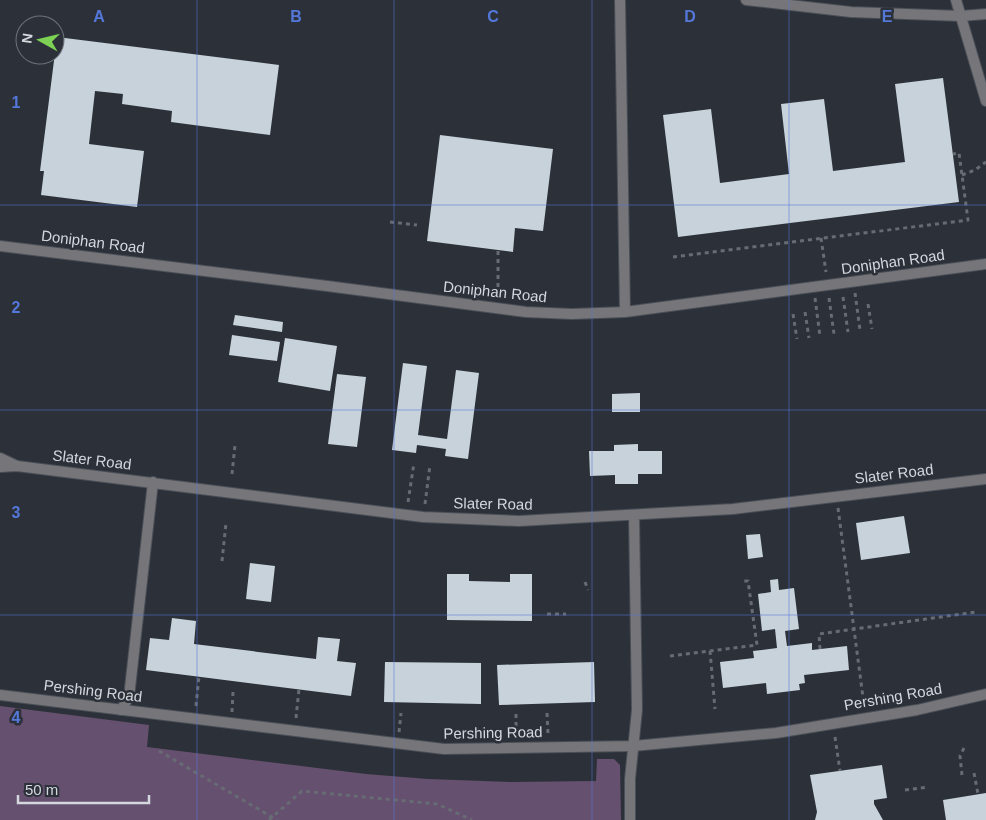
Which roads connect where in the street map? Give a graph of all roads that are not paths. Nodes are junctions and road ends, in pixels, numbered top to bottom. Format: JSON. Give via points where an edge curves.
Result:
{"nodes":[{"id":1,"x":620,"y":0,"type":"edge"},
{"id":2,"x":746,"y":0,"type":"edge"},
{"id":3,"x":956,"y":0,"type":"edge"},
{"id":4,"x":986,"y":14,"type":"edge"},
{"id":5,"x":961,"y":16,"type":"junction"},
{"id":6,"x":986,"y":101,"type":"edge"},
{"id":7,"x":0,"y":246,"type":"edge"},
{"id":8,"x":986,"y":264,"type":"edge"},
{"id":9,"x":625,"y":312,"type":"junction"},
{"id":10,"x":0,"y":458,"type":"edge"},
{"id":11,"x":17,"y":466,"type":"junction"},
{"id":12,"x":0,"y":467,"type":"edge"},
{"id":13,"x":986,"y":479,"type":"edge"},
{"id":14,"x":153,"y":482,"type":"junction"},
{"id":15,"x":634,"y":515,"type":"junction"},
{"id":16,"x":986,"y":694,"type":"edge"},
{"id":17,"x":0,"y":695,"type":"edge"},
{"id":18,"x":122,"y":710,"type":"junction"},
{"id":19,"x":633,"y":746,"type":"junction"},
{"id":20,"x":630,"y":820,"type":"edge"}],
"edges":[{"from":1,"to":9,"type":"street"},
{"from":2,"to":5,"type":"street","via":[[851,12]]},
{"from":3,"to":5,"type":"street"},
{"from":4,"to":5,"type":"street"},
{"from":5,"to":6,"type":"street"},
{"from":7,"to":9,"type":"street","name":"Doniphan Road","via":[[526,312]]},
{"from":8,"to":9,"type":"street","name":"Doniphan Road"},
{"from":10,"to":11,"type":"street"},
{"from":11,"to":12,"type":"street","name":"Slater Road"},
{"from":11,"to":14,"type":"street","name":"Slater Road"},
{"from":13,"to":15,"type":"street","name":"Slater Road","via":[[735,508]]},
{"from":14,"to":15,"type":"street","name":"Slater Road","via":[[423,517],[519,521]]},
{"from":14,"to":18,"type":"street","via":[[129,697]]},
{"from":15,"to":19,"type":"street","via":[[637,710]]},
{"from":16,"to":19,"type":"street","name":"Pershing Road","via":[[917,710],[776,733]]},
{"from":17,"to":18,"type":"street","name":"Pershing Road"},
{"from":18,"to":19,"type":"street","name":"Pershing Road","via":[[444,749]]},
{"from":19,"to":20,"type":"street"}]}
